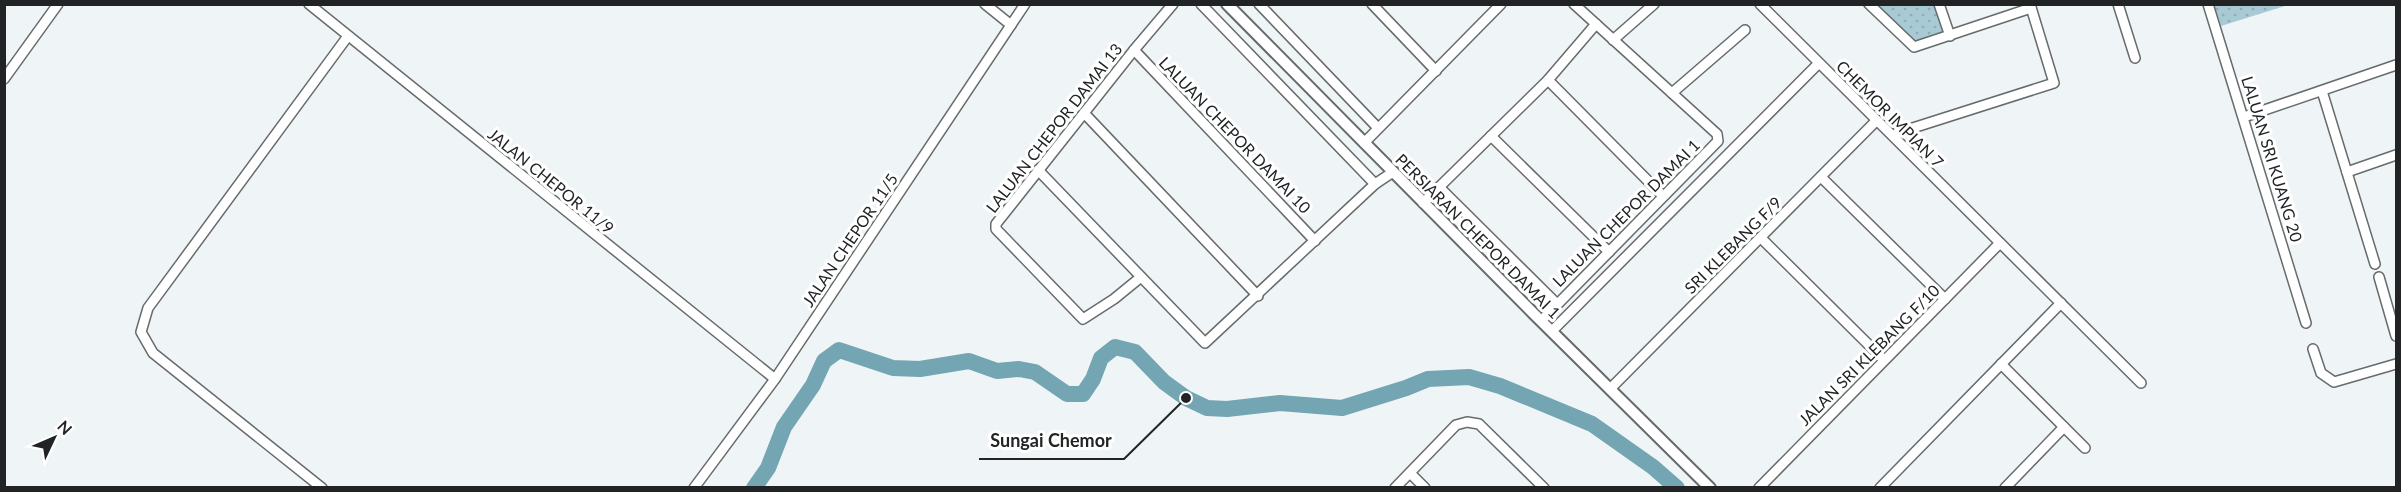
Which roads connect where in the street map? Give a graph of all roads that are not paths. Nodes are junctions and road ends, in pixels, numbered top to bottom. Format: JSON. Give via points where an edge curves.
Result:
{"nodes":[{"id":1,"x":58,"y":4,"type":"edge"},
{"id":2,"x":309,"y":4,"type":"edge"},
{"id":3,"x":985,"y":4,"type":"edge"},
{"id":4,"x":1025,"y":4,"type":"edge"},
{"id":5,"x":1173,"y":4,"type":"edge"},
{"id":6,"x":1201,"y":4,"type":"edge"},
{"id":7,"x":1227,"y":4,"type":"edge"},
{"id":8,"x":1259,"y":4,"type":"edge"},
{"id":9,"x":1372,"y":4,"type":"edge"},
{"id":10,"x":1501,"y":4,"type":"edge"},
{"id":11,"x":1574,"y":4,"type":"edge"},
{"id":12,"x":1654,"y":4,"type":"edge"},
{"id":13,"x":1760,"y":4,"type":"edge"},
{"id":14,"x":1869,"y":4,"type":"edge"},
{"id":15,"x":1939,"y":4,"type":"edge"},
{"id":16,"x":2208,"y":4,"type":"edge"},
{"id":17,"x":2119,"y":5,"type":"edge"},
{"id":18,"x":2031,"y":6,"type":"edge"},
{"id":19,"x":1596,"y":24,"type":"junction"},
{"id":20,"x":1011,"y":25,"type":"junction"},
{"id":21,"x":1745,"y":30,"type":"dead end"},
{"id":22,"x":348,"y":36,"type":"junction"},
{"id":23,"x":1950,"y":36,"type":"junction"},
{"id":24,"x":1613,"y":40,"type":"junction"},
{"id":25,"x":1134,"y":50,"type":"junction"},
{"id":26,"x":2135,"y":58,"type":"dead end"},
{"id":27,"x":1818,"y":64,"type":"junction"},
{"id":28,"x":2397,"y":65,"type":"edge"},
{"id":29,"x":1436,"y":71,"type":"junction"},
{"id":30,"x":4,"y":79,"type":"edge"},
{"id":31,"x":1548,"y":80,"type":"junction"},
{"id":32,"x":2322,"y":91,"type":"junction"},
{"id":33,"x":1672,"y":93,"type":"junction"},
{"id":34,"x":1084,"y":113,"type":"junction"},
{"id":35,"x":2244,"y":117,"type":"junction"},
{"id":36,"x":1876,"y":121,"type":"junction"},
{"id":37,"x":1378,"y":128,"type":"junction"},
{"id":38,"x":1897,"y":133,"type":"dead end"},
{"id":39,"x":1491,"y":136,"type":"junction"},
{"id":40,"x":1364,"y":143,"type":"junction"},
{"id":41,"x":2397,"y":155,"type":"edge"},
{"id":42,"x":1038,"y":170,"type":"junction"},
{"id":43,"x":1393,"y":172,"type":"junction"},
{"id":44,"x":2347,"y":172,"type":"junction"},
{"id":45,"x":1821,"y":177,"type":"junction"},
{"id":46,"x":1375,"y":184,"type":"junction"},
{"id":47,"x":1439,"y":187,"type":"junction"},
{"id":48,"x":1663,"y":196,"type":"junction"},
{"id":49,"x":1423,"y":203,"type":"junction"},
{"id":50,"x":1762,"y":239,"type":"junction"},
{"id":51,"x":1315,"y":240,"type":"junction"},
{"id":52,"x":2000,"y":243,"type":"junction"},
{"id":53,"x":1609,"y":252,"type":"junction"},
{"id":54,"x":2375,"y":264,"type":"dead end"},
{"id":55,"x":1141,"y":276,"type":"junction"},
{"id":56,"x":2379,"y":277,"type":"dead end"},
{"id":57,"x":1258,"y":296,"type":"junction"},
{"id":58,"x":1945,"y":299,"type":"junction"},
{"id":59,"x":2061,"y":303,"type":"junction"},
{"id":60,"x":1557,"y":304,"type":"junction"},
{"id":61,"x":1541,"y":321,"type":"junction"},
{"id":62,"x":2306,"y":323,"type":"dead end"},
{"id":63,"x":1552,"y":331,"type":"junction"},
{"id":64,"x":2397,"y":336,"type":"edge"},
{"id":65,"x":2313,"y":349,"type":"dead end"},
{"id":66,"x":1884,"y":360,"type":"junction"},
{"id":67,"x":2001,"y":364,"type":"junction"},
{"id":68,"x":2397,"y":364,"type":"edge"},
{"id":69,"x":775,"y":380,"type":"junction"},
{"id":70,"x":2141,"y":383,"type":"dead end"},
{"id":71,"x":1611,"y":389,"type":"junction"},
{"id":72,"x":2064,"y":427,"type":"junction"},
{"id":73,"x":2085,"y":448,"type":"dead end"},
{"id":74,"x":1410,"y":472,"type":"junction"},
{"id":75,"x":322,"y":488,"type":"edge"},
{"id":76,"x":694,"y":488,"type":"edge"},
{"id":77,"x":1395,"y":488,"type":"edge"},
{"id":78,"x":1425,"y":488,"type":"edge"},
{"id":79,"x":1544,"y":488,"type":"edge"},
{"id":80,"x":1710,"y":488,"type":"edge"},
{"id":81,"x":1759,"y":488,"type":"edge"},
{"id":82,"x":1880,"y":488,"type":"edge"},
{"id":83,"x":2005,"y":488,"type":"edge"}],
"edges":[{"from":1,"to":30,"type":"street"},
{"from":2,"to":22,"type":"street","name":"JALAN CHEPOR 11/9"},
{"from":3,"to":20,"type":"street"},
{"from":4,"to":20,"type":"street","name":"JALAN CHEPOR 11/5"},
{"from":5,"to":25,"type":"street","name":"LALUAN CHEPOR DAMAI 13"},
{"from":6,"to":46,"type":"street"},
{"from":7,"to":40,"type":"street","name":"PERSIARAN CHEPOR DAMAI 1"},
{"from":8,"to":37,"type":"street"},
{"from":9,"to":29,"type":"street"},
{"from":10,"to":29,"type":"street"},
{"from":11,"to":19,"type":"street","name":"LALUAN CHEPOR DAMAI 1"},
{"from":12,"to":24,"type":"street"},
{"from":13,"to":27,"type":"street","name":"CHEMOR IMPIAN 7"},
{"from":14,"to":23,"type":"street","via":[[1914,46]]},
{"from":15,"to":23,"type":"street"},
{"from":16,"to":35,"type":"street","name":"LALUAN SRI KUANG 20"},
{"from":17,"to":26,"type":"street"},
{"from":18,"to":23,"type":"street"},
{"from":18,"to":38,"type":"street","via":[[2054,83]]},
{"from":19,"to":24,"type":"street","name":"LALUAN CHEPOR DAMAI 1"},
{"from":19,"to":31,"type":"street"},
{"from":20,"to":69,"type":"street","name":"JALAN CHEPOR 11/5"},
{"from":21,"to":33,"type":"street"},
{"from":22,"to":69,"type":"street","name":"JALAN CHEPOR 11/9"},
{"from":22,"to":75,"type":"street","via":[[148,308],[141,332],[162,360]]},
{"from":24,"to":33,"type":"street","name":"LALUAN CHEPOR DAMAI 1"},
{"from":25,"to":34,"type":"street","name":"LALUAN CHEPOR DAMAI 13"},
{"from":25,"to":51,"type":"street","name":"LALUAN CHEPOR DAMAI 10"},
{"from":27,"to":36,"type":"street","name":"CHEMOR IMPIAN 7"},
{"from":27,"to":63,"type":"street"},
{"from":28,"to":32,"type":"street"},
{"from":29,"to":37,"type":"street"},
{"from":31,"to":39,"type":"street"},
{"from":31,"to":48,"type":"street"},
{"from":32,"to":35,"type":"street"},
{"from":32,"to":44,"type":"street"},
{"from":33,"to":48,"type":"street","name":"LALUAN CHEPOR DAMAI 1","via":[[1717,135],[1718,141]]},
{"from":34,"to":42,"type":"street","name":"LALUAN CHEPOR DAMAI 13"},
{"from":34,"to":57,"type":"street"},
{"from":35,"to":62,"type":"street","name":"LALUAN SRI KUANG 20"},
{"from":36,"to":45,"type":"street","name":"SRI KLEBANG F/9"},
{"from":36,"to":52,"type":"street","name":"CHEMOR IMPIAN 7"},
{"from":37,"to":40,"type":"street"},
{"from":39,"to":47,"type":"street"},
{"from":39,"to":53,"type":"street"},
{"from":40,"to":43,"type":"street","name":"PERSIARAN CHEPOR DAMAI 1"},
{"from":41,"to":44,"type":"street"},
{"from":42,"to":55,"type":"street"},
{"from":42,"to":55,"type":"street","name":"LALUAN CHEPOR DAMAI 13","via":[[996,229],[1079,317],[1086,319]]},
{"from":43,"to":46,"type":"street"},
{"from":43,"to":49,"type":"street","name":"PERSIARAN CHEPOR DAMAI 1"},
{"from":44,"to":54,"type":"street"},
{"from":45,"to":50,"type":"street","name":"SRI KLEBANG F/9"},
{"from":45,"to":58,"type":"street"},
{"from":46,"to":51,"type":"street"},
{"from":47,"to":49,"type":"street"},
{"from":47,"to":60,"type":"street"},
{"from":48,"to":53,"type":"street","name":"LALUAN CHEPOR DAMAI 1"},
{"from":49,"to":61,"type":"street","name":"PERSIARAN CHEPOR DAMAI 1"},
{"from":50,"to":66,"type":"street"},
{"from":50,"to":71,"type":"street","name":"SRI KLEBANG F/9"},
{"from":51,"to":57,"type":"street"},
{"from":52,"to":58,"type":"street","name":"JALAN SRI KLEBANG F/10"},
{"from":52,"to":59,"type":"street","name":"CHEMOR IMPIAN 7"},
{"from":53,"to":60,"type":"street","name":"LALUAN CHEPOR DAMAI 1"},
{"from":55,"to":57,"type":"street","via":[[1205,343]]},
{"from":56,"to":64,"type":"street"},
{"from":58,"to":66,"type":"street","name":"JALAN SRI KLEBANG F/10"},
{"from":59,"to":67,"type":"street"},
{"from":59,"to":70,"type":"street","name":"CHEMOR IMPIAN 7"},
{"from":60,"to":61,"type":"street","name":"LALUAN CHEPOR DAMAI 1"},
{"from":61,"to":63,"type":"street","name":"PERSIARAN CHEPOR DAMAI 1"},
{"from":63,"to":71,"type":"street","name":"PERSIARAN CHEPOR DAMAI 1"},
{"from":65,"to":68,"type":"street","via":[[2321,373],[2334,382]]},
{"from":66,"to":81,"type":"street","name":"JALAN SRI KLEBANG F/10"},
{"from":67,"to":72,"type":"street"},
{"from":67,"to":82,"type":"street"},
{"from":69,"to":76,"type":"street","name":"JALAN CHEPOR 11/5"},
{"from":71,"to":80,"type":"street","name":"PERSIARAN CHEPOR DAMAI 1"},
{"from":72,"to":73,"type":"street"},
{"from":72,"to":83,"type":"street"},
{"from":74,"to":77,"type":"street"},
{"from":74,"to":78,"type":"street"},
{"from":74,"to":79,"type":"street","via":[[1456,425],[1467,422],[1479,424]]}]}
